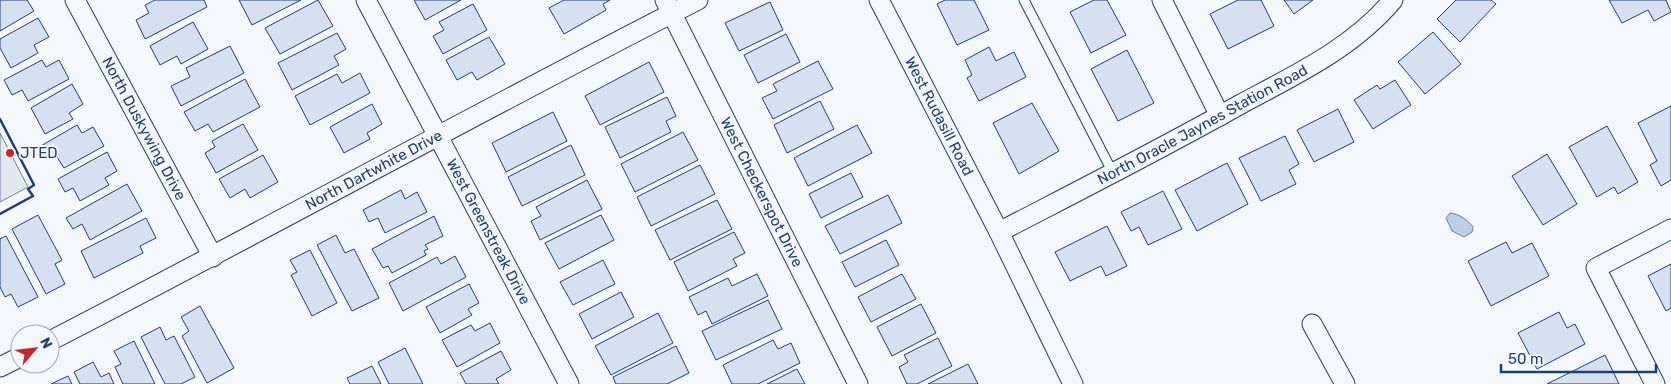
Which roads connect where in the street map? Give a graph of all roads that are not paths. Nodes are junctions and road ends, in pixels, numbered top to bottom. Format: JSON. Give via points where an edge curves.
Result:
{"nodes":[{"id":1,"x":75,"y":0,"type":"edge"},
{"id":2,"x":366,"y":0,"type":"edge"},
{"id":3,"x":698,"y":0,"type":"edge"},
{"id":4,"x":880,"y":0,"type":"edge"},
{"id":5,"x":1024,"y":0,"type":"edge"},
{"id":6,"x":1162,"y":0,"type":"edge"},
{"id":7,"x":1393,"y":0,"type":"edge"},
{"id":8,"x":668,"y":7,"type":"edge"},
{"id":9,"x":1220,"y":116,"type":"junction"},
{"id":10,"x":438,"y":136,"type":"junction"},
{"id":11,"x":1112,"y":173,"type":"junction"},
{"id":12,"x":1671,"y":229,"type":"edge"},
{"id":13,"x":999,"y":232,"type":"junction"},
{"id":14,"x":213,"y":257,"type":"junction"},
{"id":15,"x":1312,"y":324,"type":"dead end"},
{"id":16,"x":60,"y":336,"type":"edge"},
{"id":17,"x":569,"y":384,"type":"edge"},
{"id":18,"x":858,"y":384,"type":"edge"},
{"id":19,"x":1073,"y":384,"type":"edge"},
{"id":20,"x":1345,"y":384,"type":"edge"},
{"id":21,"x":1654,"y":384,"type":"edge"}],
"edges":[{"from":1,"to":14,"type":"street","name":"North Duskywing Drive"},
{"from":2,"to":10,"type":"street","name":"West Greenstreak Drive"},
{"from":3,"to":8,"type":"street","name":"North Dartwhite Drive"},
{"from":4,"to":13,"type":"street","name":"West Rudasill Road"},
{"from":5,"to":11,"type":"lane"},
{"from":6,"to":9,"type":"street"},
{"from":7,"to":9,"type":"street","name":"North Oracle Jaynes Station Road","via":[[1378,18],[1327,57]]},
{"from":8,"to":10,"type":"street","name":"North Dartwhite Drive"},
{"from":8,"to":18,"type":"street","name":"West Checkerspot Drive"},
{"from":9,"to":11,"type":"street","name":"North Oracle Jaynes Station Road"},
{"from":10,"to":14,"type":"street","name":"North Dartwhite Drive"},
{"from":10,"to":17,"type":"street","name":"West Greenstreak Drive"},
{"from":11,"to":13,"type":"street","name":"North Oracle Jaynes Station Road"},
{"from":12,"to":21,"type":"street","via":[[1596,268]]},
{"from":13,"to":19,"type":"street","name":"West Rudasill Road"},
{"from":14,"to":16,"type":"street","name":"North Dartwhite Drive"},
{"from":15,"to":20,"type":"street"}]}
